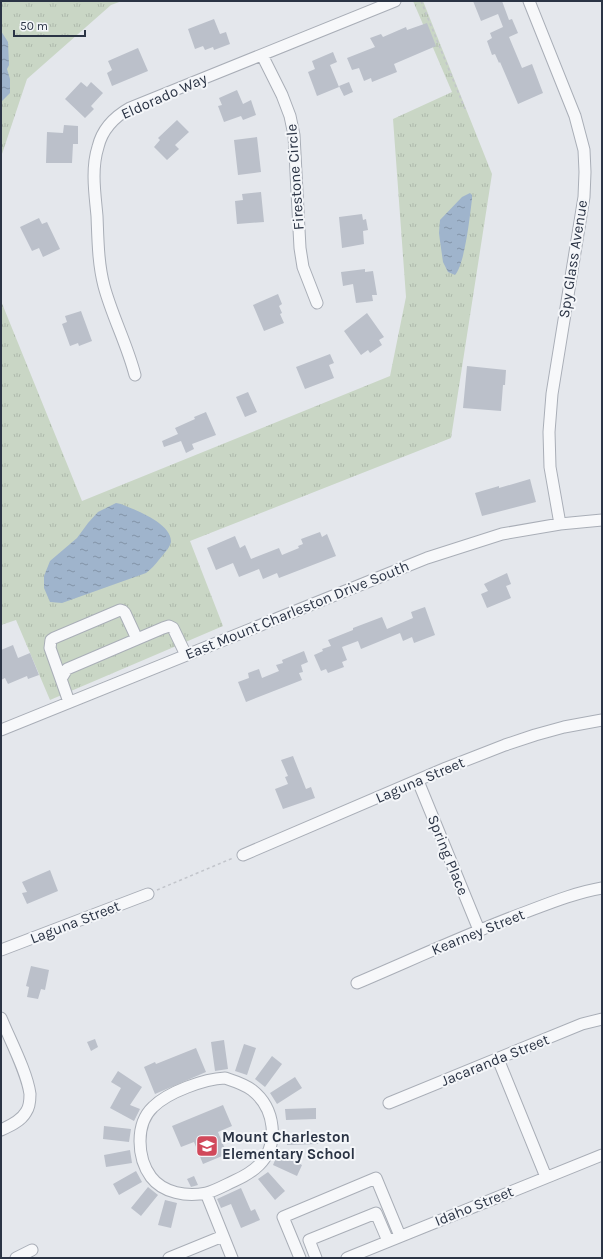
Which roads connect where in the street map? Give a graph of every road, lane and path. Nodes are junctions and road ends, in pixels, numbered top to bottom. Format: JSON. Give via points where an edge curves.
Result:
{"nodes":[{"id":1,"x":395,"y":1,"type":"edge"},
{"id":2,"x":421,"y":1,"type":"edge"},
{"id":3,"x":529,"y":1,"type":"edge"},
{"id":4,"x":262,"y":55,"type":"junction"},
{"id":5,"x":465,"y":109,"type":"dead end"},
{"id":6,"x":316,"y":303,"type":"dead end"},
{"id":7,"x":135,"y":374,"type":"dead end"},
{"id":8,"x":602,"y":520,"type":"edge"},
{"id":9,"x":560,"y":524,"type":"junction"},
{"id":10,"x":137,"y":638,"type":"junction"},
{"id":11,"x":186,"y":655,"type":"junction"},
{"id":12,"x":61,"y":679,"type":"junction"},
{"id":13,"x":69,"y":702,"type":"junction"},
{"id":14,"x":602,"y":720,"type":"edge"},
{"id":15,"x":1,"y":730,"type":"edge"},
{"id":16,"x":418,"y":781,"type":"junction"},
{"id":17,"x":243,"y":855,"type":"joint"},
{"id":18,"x":602,"y":888,"type":"edge"},
{"id":19,"x":148,"y":894,"type":"joint"},
{"id":20,"x":479,"y":930,"type":"junction"},
{"id":21,"x":1,"y":950,"type":"edge"},
{"id":22,"x":357,"y":983,"type":"dead end"},
{"id":23,"x":1,"y":1018,"type":"edge"},
{"id":24,"x":602,"y":1019,"type":"edge"},
{"id":25,"x":498,"y":1059,"type":"junction"},
{"id":26,"x":389,"y":1103,"type":"dead end"},
{"id":27,"x":1,"y":1130,"type":"edge"},
{"id":28,"x":602,"y":1155,"type":"edge"},
{"id":29,"x":546,"y":1177,"type":"junction"},
{"id":30,"x":206,"y":1193,"type":"junction"},
{"id":31,"x":224,"y":1236,"type":"junction"},
{"id":32,"x":400,"y":1236,"type":"junction"},
{"id":33,"x":388,"y":1241,"type":"junction"},
{"id":34,"x":32,"y":1250,"type":"dead end"},
{"id":35,"x":16,"y":1258,"type":"edge"},
{"id":36,"x":169,"y":1258,"type":"edge"},
{"id":37,"x":232,"y":1258,"type":"edge"},
{"id":38,"x":300,"y":1258,"type":"edge"},
{"id":39,"x":316,"y":1258,"type":"edge"},
{"id":40,"x":347,"y":1258,"type":"edge"}],
"edges":[{"from":1,"to":4,"type":"street","name":"Eldorado Way"},
{"from":2,"to":5,"type":"path"},
{"from":3,"to":9,"type":"street","name":"Spy Glass Avenue","via":[[575,116],[584,150],[584,197],[552,394],[549,432],[550,467]]},
{"from":4,"to":6,"type":"street","name":"Firestone Circle","via":[[290,116],[294,135],[300,248],[303,266]]},
{"from":4,"to":7,"type":"street","name":"Eldorado Way","via":[[130,108],[109,124],[102,136],[96,156],[94,180],[99,261],[111,312]]},
{"from":8,"to":9,"type":"street","name":"East Mount Charleston Drive South"},
{"from":9,"to":11,"type":"street","name":"East Mount Charleston Drive South","via":[[502,534],[427,558]]},
{"from":10,"to":11,"type":"street","via":[[169,626],[173,628]]},
{"from":10,"to":12,"type":"street","via":[[72,665]]},
{"from":10,"to":12,"type":"street","via":[[125,613],[120,610],[54,638],[51,640],[50,648]]},
{"from":11,"to":13,"type":"street","name":"East Mount Charleston Drive South"},
{"from":12,"to":13,"type":"street"},
{"from":13,"to":15,"type":"street","name":"East Mount Charleston Drive South"},
{"from":14,"to":16,"type":"street","name":"Laguna Street","via":[[535,735]]},
{"from":16,"to":17,"type":"street","name":"Laguna Street"},
{"from":16,"to":20,"type":"street","name":"Spring Place"},
{"from":17,"to":19,"type":"path"},
{"from":18,"to":20,"type":"street","name":"Kearney Street","via":[[559,899]]},
{"from":19,"to":21,"type":"street","name":"Laguna Street"},
{"from":20,"to":22,"type":"street","name":"Kearney Street"},
{"from":23,"to":27,"type":"street","via":[[26,1078],[30,1095],[26,1112],[19,1121]]},
{"from":24,"to":25,"type":"street","name":"Jacaranda Street","via":[[582,1024]]},
{"from":25,"to":26,"type":"street","name":"Jacaranda Street"},
{"from":25,"to":29,"type":"street"},
{"from":28,"to":29,"type":"street","name":"Idaho Street"},
{"from":29,"to":32,"type":"street","name":"Idaho Street"},
{"from":30,"to":30,"type":"street","via":[[178,1193],[157,1184],[143,1164],[139,1146],[140,1136],[146,1115],[161,1100],[213,1079],[225,1078],[253,1090],[263,1102],[271,1118],[272,1143],[264,1159],[252,1171]]},
{"from":30,"to":31,"type":"street"},
{"from":31,"to":36,"type":"street"},
{"from":31,"to":37,"type":"street"},
{"from":32,"to":33,"type":"street","name":"Idaho Street"},
{"from":32,"to":38,"type":"street","via":[[376,1178],[283,1217]]},
{"from":33,"to":39,"type":"street","via":[[376,1212],[309,1240]]},
{"from":33,"to":40,"type":"street","name":"Idaho Street"},
{"from":34,"to":35,"type":"street"}]}
